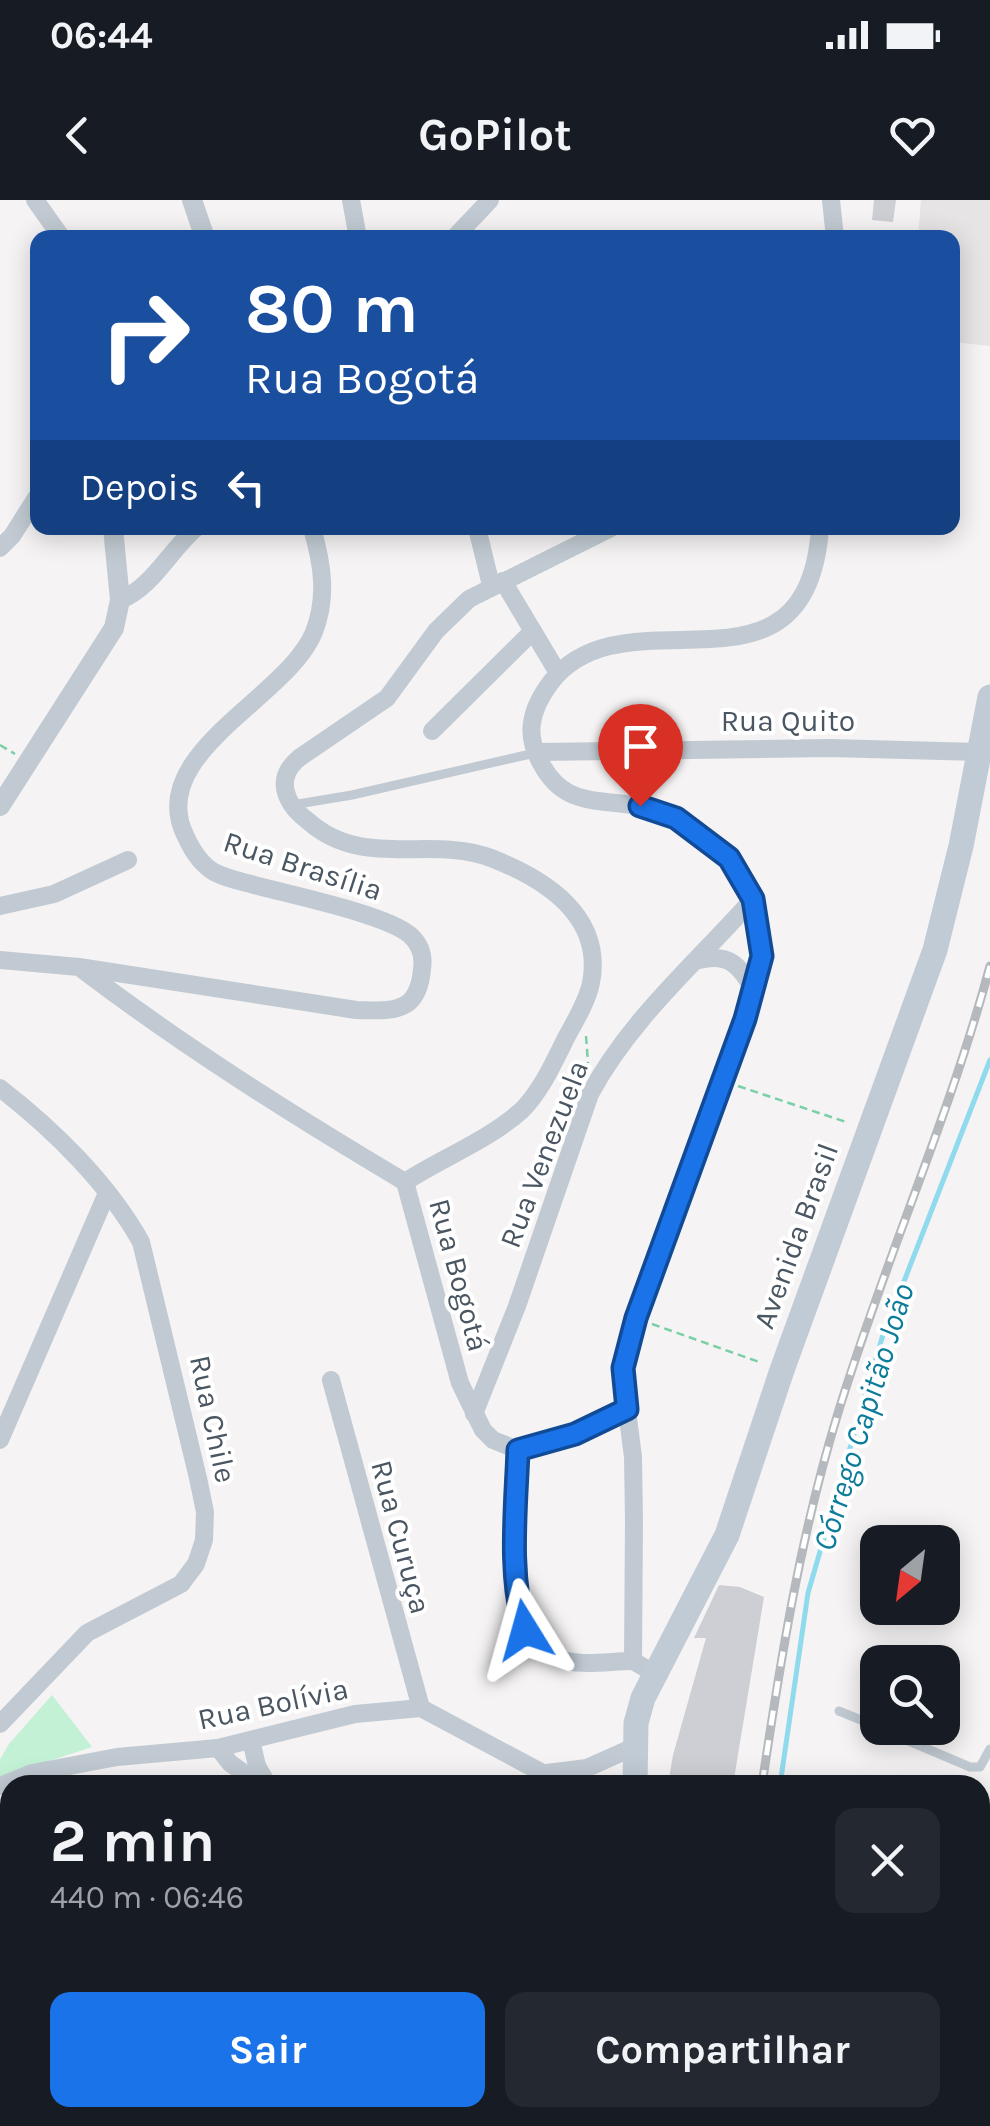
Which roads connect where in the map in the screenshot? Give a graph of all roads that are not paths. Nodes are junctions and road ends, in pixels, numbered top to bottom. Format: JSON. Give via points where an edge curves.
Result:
{"nodes":[{"id":1,"x":36,"y":200,"type":"edge"},
{"id":2,"x":192,"y":200,"type":"edge"},
{"id":3,"x":352,"y":200,"type":"edge"},
{"id":4,"x":490,"y":200,"type":"edge"},
{"id":5,"x":831,"y":200,"type":"edge"},
{"id":6,"x":57,"y":230,"type":"edge"},
{"id":7,"x":202,"y":230,"type":"edge"},
{"id":8,"x":357,"y":230,"type":"edge"},
{"id":9,"x":462,"y":230,"type":"edge"},
{"id":10,"x":834,"y":230,"type":"edge"},
{"id":11,"x":30,"y":508,"type":"edge"},
{"id":12,"x":113,"y":535,"type":"edge"},
{"id":13,"x":190,"y":535,"type":"edge"},
{"id":14,"x":314,"y":535,"type":"edge"},
{"id":15,"x":480,"y":535,"type":"edge"},
{"id":16,"x":596,"y":535,"type":"edge"},
{"id":17,"x":819,"y":535,"type":"edge"},
{"id":18,"x":0,"y":548,"type":"edge"},
{"id":19,"x":497,"y":583,"type":"junction"},
{"id":20,"x":120,"y":600,"type":"junction"},
{"id":21,"x":534,"y":632,"type":"junction"},
{"id":22,"x":558,"y":673,"type":"junction"},
{"id":23,"x":990,"y":697,"type":"edge"},
{"id":24,"x":432,"y":732,"type":"dead end"},
{"id":25,"x":537,"y":752,"type":"junction"},
{"id":26,"x":979,"y":752,"type":"junction"},
{"id":27,"x":292,"y":805,"type":"junction"},
{"id":28,"x":0,"y":806,"type":"edge"},
{"id":29,"x":128,"y":860,"type":"dead end"},
{"id":30,"x":753,"y":899,"type":"junction"},
{"id":31,"x":0,"y":906,"type":"edge"},
{"id":32,"x":0,"y":960,"type":"edge"},
{"id":33,"x":699,"y":960,"type":"junction"},
{"id":34,"x":80,"y":967,"type":"junction"},
{"id":35,"x":754,"y":991,"type":"junction"},
{"id":36,"x":0,"y":1088,"type":"edge"},
{"id":37,"x":405,"y":1182,"type":"junction"},
{"id":38,"x":107,"y":1193,"type":"junction"},
{"id":39,"x":331,"y":1380,"type":"dead end"},
{"id":40,"x":627,"y":1409,"type":"junction"},
{"id":41,"x":474,"y":1414,"type":"junction"},
{"id":42,"x":0,"y":1440,"type":"edge"},
{"id":43,"x":518,"y":1450,"type":"junction"},
{"id":44,"x":643,"y":1667,"type":"junction"},
{"id":45,"x":421,"y":1708,"type":"junction"},
{"id":46,"x":839,"y":1711,"type":"dead end"},
{"id":47,"x":860,"y":1720,"type":"edge"},
{"id":48,"x":0,"y":1724,"type":"edge"},
{"id":49,"x":251,"y":1740,"type":"junction"},
{"id":50,"x":918,"y":1745,"type":"edge"},
{"id":51,"x":634,"y":1747,"type":"junction"},
{"id":52,"x":218,"y":1748,"type":"junction"},
{"id":53,"x":990,"y":1749,"type":"edge"},
{"id":54,"x":546,"y":1773,"type":"junction"},
{"id":55,"x":27,"y":1775,"type":"edge"},
{"id":56,"x":246,"y":1775,"type":"edge"},
{"id":57,"x":262,"y":1775,"type":"edge"},
{"id":58,"x":549,"y":1775,"type":"edge"},
{"id":59,"x":635,"y":1775,"type":"edge"}],
"edges":[{"from":1,"to":6,"type":"street"},
{"from":2,"to":7,"type":"street"},
{"from":3,"to":8,"type":"street"},
{"from":4,"to":9,"type":"street"},
{"from":5,"to":10,"type":"street"},
{"from":11,"to":18,"type":"street"},
{"from":12,"to":20,"type":"street"},
{"from":13,"to":20,"type":"street","via":[[144,586]]},
{"from":14,"to":34,"type":"street","name":"Rua Brasília","via":[[323,570],[314,634],[292,666],[202,753],[177,795],[178,814],[193,849],[215,873],[408,933],[421,950],[419,987],[403,1006],[356,1010]]},
{"from":15,"to":19,"type":"street"},
{"from":16,"to":19,"type":"street"},
{"from":17,"to":22,"type":"street","via":[[809,583],[788,614],[770,626],[748,636],[603,648]]},
{"from":19,"to":21,"type":"street"},
{"from":19,"to":27,"type":"street","via":[[451,613],[387,698],[292,764],[284,779]]},
{"from":20,"to":28,"type":"street","via":[[106,644]]},
{"from":21,"to":22,"type":"street"},
{"from":21,"to":24,"type":"street"},
{"from":22,"to":25,"type":"street","via":[[530,727]]},
{"from":23,"to":26,"type":"main road","name":"Avenida Brasil"},
{"from":25,"to":26,"type":"street","name":"Rua Quito"},
{"from":25,"to":27,"type":"lane"},
{"from":25,"to":30,"type":"street","via":[[569,794],[676,818],[729,858]]},
{"from":26,"to":44,"type":"main road","name":"Avenida Brasil","via":[[935,950],[727,1535]]},
{"from":27,"to":37,"type":"street","via":[[348,845],[487,856],[566,901],[591,944],[590,984],[530,1102]]},
{"from":29,"to":31,"type":"street","via":[[54,894]]},
{"from":30,"to":33,"type":"street","name":"Rua Venezuela"},
{"from":30,"to":35,"type":"street","via":[[762,956]]},
{"from":32,"to":34,"type":"street","name":"Rua Brasília"},
{"from":33,"to":35,"type":"street","via":[[717,956],[733,963]]},
{"from":33,"to":41,"type":"street","name":"Rua Venezuela","via":[[624,1040],[590,1094]]},
{"from":34,"to":37,"type":"street","name":"Rua Bogotá","via":[[155,1025]]},
{"from":35,"to":40,"type":"street","via":[[636,1318],[623,1368]]},
{"from":36,"to":38,"type":"street","name":"Rua Chile"},
{"from":37,"to":41,"type":"street","name":"Rua Bogotá"},
{"from":38,"to":42,"type":"street"},
{"from":38,"to":48,"type":"street","name":"Rua Chile","via":[[148,1263],[198,1478],[204,1540],[181,1584],[86,1633]]},
{"from":39,"to":45,"type":"street","name":"Rua Curuça"},
{"from":40,"to":43,"type":"street","via":[[575,1434]]},
{"from":40,"to":44,"type":"street"},
{"from":41,"to":43,"type":"street","name":"Rua Bogotá","via":[[493,1440]]},
{"from":43,"to":44,"type":"street","via":[[516,1548],[525,1630],[556,1658]]},
{"from":44,"to":51,"type":"main road","name":"Avenida Brasil"},
{"from":45,"to":49,"type":"street","name":"Rua Bolívia","via":[[355,1714]]},
{"from":45,"to":54,"type":"street"},
{"from":46,"to":47,"type":"lane"},
{"from":49,"to":52,"type":"street","name":"Rua Bolívia"},
{"from":49,"to":57,"type":"street"},
{"from":50,"to":53,"type":"lane","via":[[970,1768],[980,1766]]},
{"from":51,"to":54,"type":"street","via":[[588,1768]]},
{"from":51,"to":59,"type":"main road","name":"Avenida Brasil"},
{"from":52,"to":55,"type":"street","name":"Rua Bolívia","via":[[117,1757]]},
{"from":52,"to":56,"type":"street"},
{"from":54,"to":58,"type":"street"}]}
